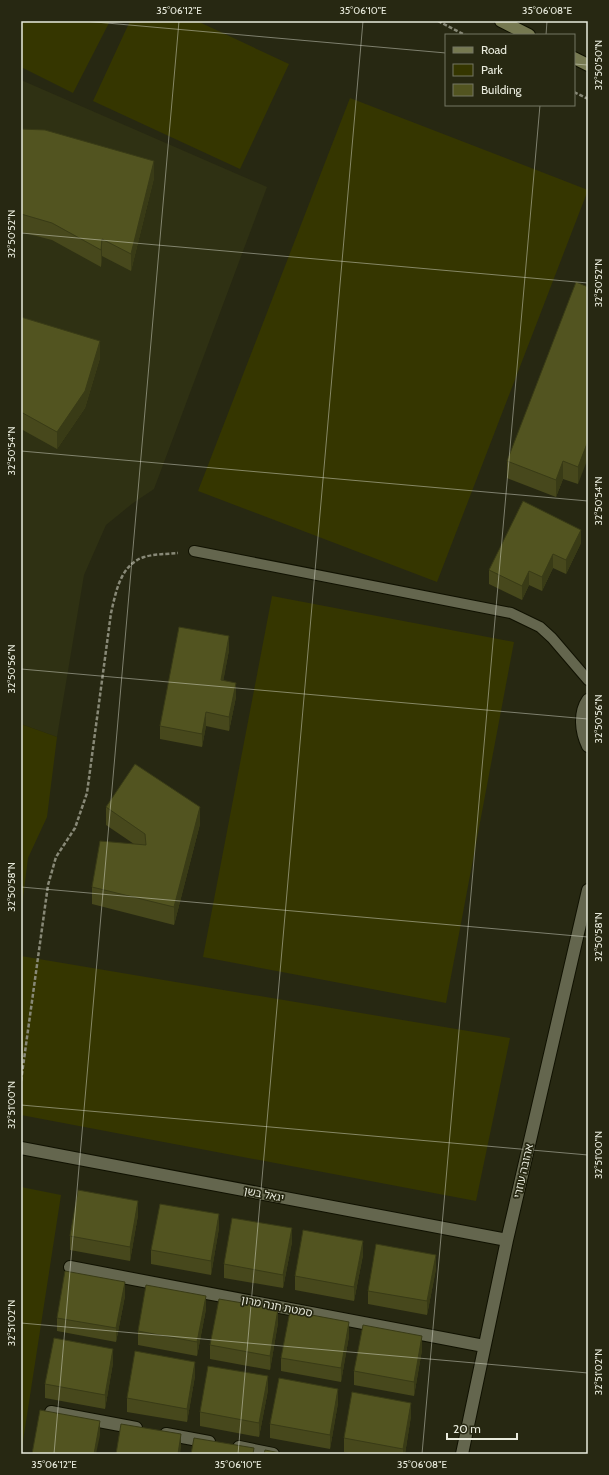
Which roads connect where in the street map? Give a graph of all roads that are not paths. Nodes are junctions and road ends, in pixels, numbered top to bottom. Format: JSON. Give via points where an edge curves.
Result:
{"nodes":[{"id":1,"x":501,"y":21,"type":"edge"},
{"id":2,"x":527,"y":34,"type":"edge"},
{"id":3,"x":575,"y":58,"type":"edge"},
{"id":4,"x":588,"y":65,"type":"edge"},
{"id":5,"x":194,"y":551,"type":"road end"},
{"id":6,"x":588,"y":680,"type":"edge"},
{"id":7,"x":588,"y":700,"type":"edge"},
{"id":8,"x":588,"y":746,"type":"edge"},
{"id":9,"x":588,"y":890,"type":"edge"},
{"id":10,"x":21,"y":1148,"type":"edge"},
{"id":11,"x":506,"y":1240,"type":"junction"},
{"id":12,"x":70,"y":1267,"type":"dead end"},
{"id":13,"x":484,"y":1346,"type":"junction"},
{"id":14,"x":51,"y":1412,"type":"edge"},
{"id":15,"x":273,"y":1454,"type":"edge"},
{"id":16,"x":462,"y":1454,"type":"edge"}],
"edges":[{"from":1,"to":2,"type":"main road"},
{"from":3,"to":4,"type":"main road"},
{"from":5,"to":6,"type":"lane","via":[[511,613],[540,627]]},
{"from":7,"to":8,"type":"street","via":[[582,719],[583,735]]},
{"from":9,"to":11,"type":"street","name":"אהובה עוזרי"},
{"from":10,"to":11,"type":"street","name":"יגאל בשן"},
{"from":11,"to":13,"type":"street","name":"אהובה עוזרי"},
{"from":12,"to":13,"type":"street","name":"סמטת חנה מרון"},
{"from":13,"to":16,"type":"street","name":"אהובה עוזרי"},
{"from":14,"to":15,"type":"street"}]}
